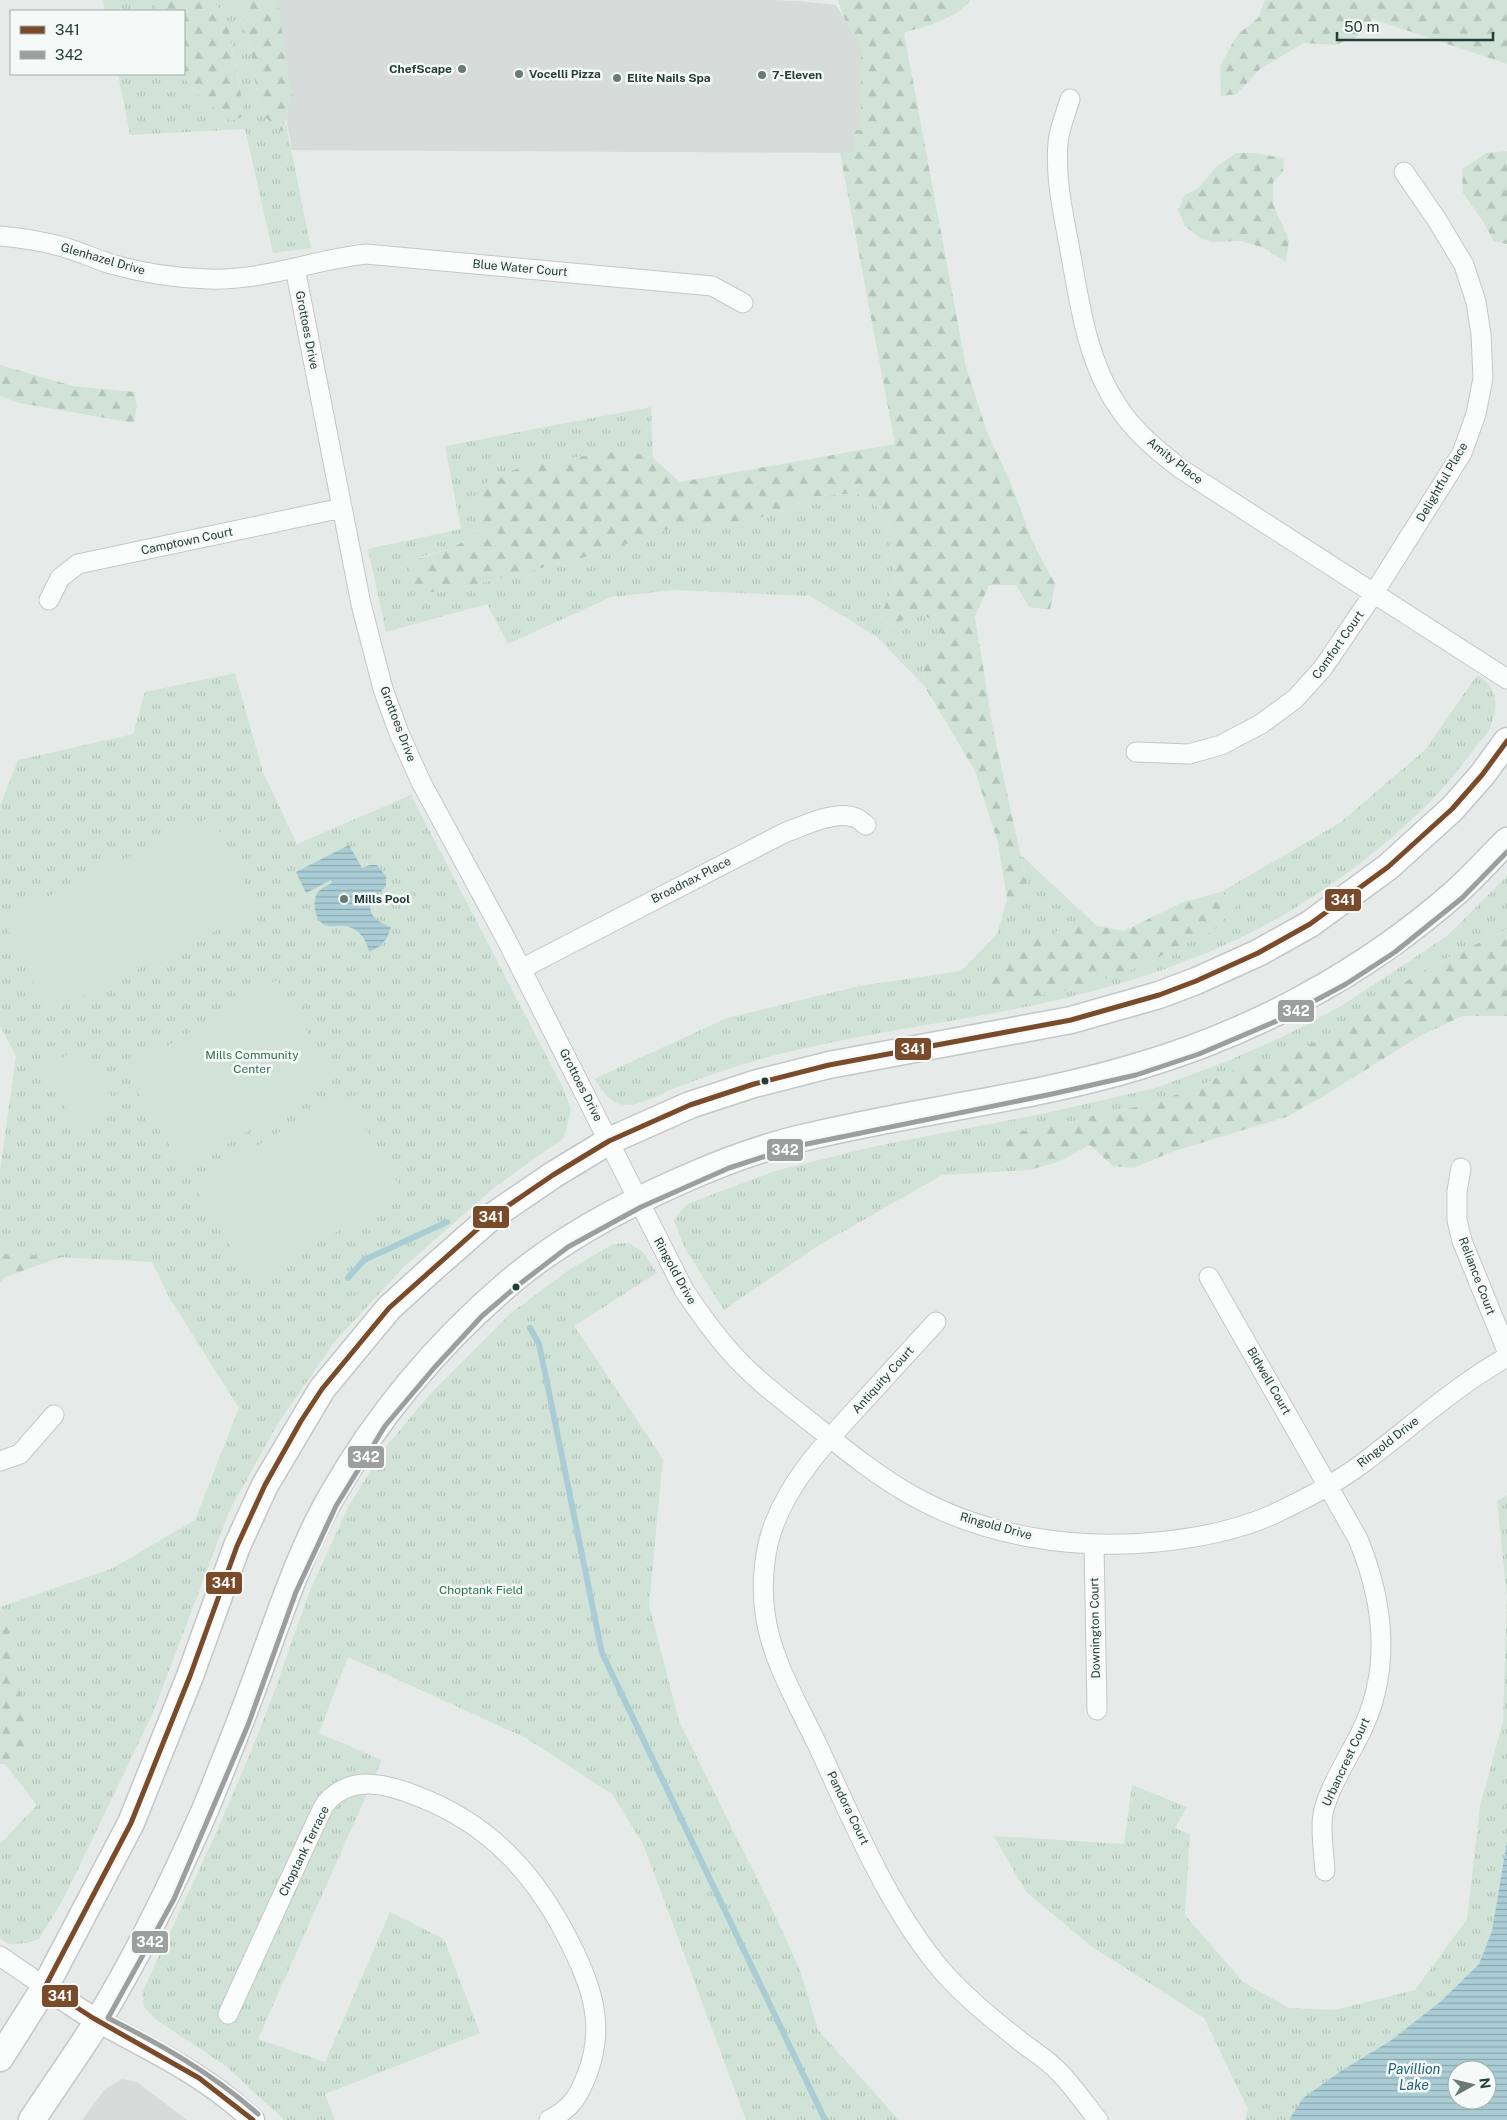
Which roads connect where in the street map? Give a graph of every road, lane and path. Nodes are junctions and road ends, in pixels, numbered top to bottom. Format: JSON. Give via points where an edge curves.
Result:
{"nodes":[{"id":1,"x":1070,"y":99,"type":"dead end"},
{"id":2,"x":1404,"y":172,"type":"dead end"},
{"id":3,"x":0,"y":236,"type":"edge"},
{"id":4,"x":295,"y":268,"type":"junction"},
{"id":5,"x":743,"y":303,"type":"dead end"},
{"id":6,"x":342,"y":508,"type":"junction"},
{"id":7,"x":1374,"y":593,"type":"junction"},
{"id":8,"x":49,"y":600,"type":"dead end"},
{"id":9,"x":1507,"y":679,"type":"edge"},
{"id":10,"x":1507,"y":741,"type":"edge"},
{"id":11,"x":1136,"y":752,"type":"dead end"},
{"id":12,"x":866,"y":825,"type":"dead end"},
{"id":13,"x":1507,"y":841,"type":"edge"},
{"id":14,"x":521,"y":969,"type":"junction"},
{"id":15,"x":609,"y":1141,"type":"junction"},
{"id":16,"x":1461,"y":1168,"type":"dead end"},
{"id":17,"x":638,"y":1200,"type":"junction"},
{"id":18,"x":1209,"y":1277,"type":"dead end"},
{"id":19,"x":936,"y":1322,"type":"dead end"},
{"id":20,"x":1507,"y":1351,"type":"edge"},
{"id":21,"x":1507,"y":1357,"type":"edge"},
{"id":22,"x":54,"y":1415,"type":"dead end"},
{"id":23,"x":830,"y":1438,"type":"junction"},
{"id":24,"x":0,"y":1461,"type":"edge"},
{"id":25,"x":1329,"y":1486,"type":"junction"},
{"id":26,"x":1094,"y":1545,"type":"junction"},
{"id":27,"x":1097,"y":1710,"type":"dead end"},
{"id":28,"x":1324,"y":1871,"type":"dead end"},
{"id":29,"x":0,"y":1956,"type":"edge"},
{"id":30,"x":45,"y":1987,"type":"junction"},
{"id":31,"x":228,"y":2014,"type":"dead end"},
{"id":32,"x":98,"y":2021,"type":"junction"},
{"id":33,"x":0,"y":2058,"type":"edge"},
{"id":34,"x":32,"y":2120,"type":"edge"},
{"id":35,"x":253,"y":2120,"type":"edge"},
{"id":36,"x":549,"y":2120,"type":"edge"},
{"id":37,"x":1098,"y":2120,"type":"edge"}],
"edges":[{"from":1,"to":7,"type":"street","name":"Amity Place","via":[[1058,142],[1059,188],[1080,308],[1098,368],[1117,407],[1136,430],[1182,470]]},
{"from":2,"to":7,"type":"street","name":"Delightful Place","via":[[1464,265],[1481,334],[1483,378],[1476,414],[1462,453]]},
{"from":3,"to":4,"type":"street","name":"Glenhazel Drive","via":[[67,248],[112,264],[161,275],[209,279],[256,277]]},
{"from":4,"to":5,"type":"street","name":"Blue Water Court","via":[[366,254],[712,286]]},
{"from":4,"to":6,"type":"street","name":"Grottoes Drive"},
{"from":6,"to":8,"type":"street","name":"Camptown Court","via":[[78,564],[60,578]]},
{"from":6,"to":14,"type":"street","name":"Grottoes Drive","via":[[361,604],[383,688],[399,733],[421,782]]},
{"from":7,"to":9,"type":"street","name":"Amity Place"},
{"from":7,"to":11,"type":"street","name":"Comfort Court","via":[[1309,685],[1261,724],[1221,745],[1189,754]]},
{"from":10,"to":15,"type":"main road","via":[[1452,809],[1388,867],[1310,924],[1258,953],[1196,981],[1071,1020],[829,1065],[754,1084],[690,1105]]},
{"from":12,"to":14,"type":"street","name":"Broadnax Place","via":[[856,818],[840,816],[784,833]]},
{"from":13,"to":17,"type":"main road","via":[[1457,892],[1390,946],[1276,1013],[1196,1047],[1134,1068],[1070,1083],[795,1139],[726,1161]]},
{"from":14,"to":15,"type":"street","name":"Grottoes Drive"},
{"from":15,"to":17,"type":"street","name":"Ringold Drive"},
{"from":15,"to":30,"type":"main road","via":[[490,1218],[389,1308],[322,1389],[265,1485],[237,1546],[190,1676],[134,1814]]},
{"from":16,"to":20,"type":"street","name":"Reliance Court","via":[[1457,1220],[1462,1240]]},
{"from":17,"to":23,"type":"street","name":"Ringold Drive","via":[[669,1264],[701,1315],[737,1359]]},
{"from":17,"to":32,"type":"main road","via":[[564,1241],[512,1280],[477,1311],[428,1363],[379,1422],[329,1502],[289,1589],[241,1722],[167,1896]]},
{"from":18,"to":25,"type":"street","name":"Bidwell Court"},
{"from":19,"to":23,"type":"street","name":"Antiquity Court"},
{"from":21,"to":25,"type":"street","name":"Ringold Drive","via":[[1462,1384],[1362,1464]]},
{"from":22,"to":24,"type":"street","via":[[20,1454]]},
{"from":23,"to":26,"type":"street","name":"Ringold Drive","via":[[875,1473],[944,1512],[1007,1532]]},
{"from":23,"to":37,"type":"street","name":"Pandora Court","via":[[798,1477],[774,1524],[766,1556],[764,1593],[772,1644],[852,1818],[892,1897],[916,1936],[946,1975],[1018,2040],[1057,2070]]},
{"from":25,"to":26,"type":"street","name":"Ringold Drive","via":[[1273,1514],[1220,1533],[1129,1545]]},
{"from":25,"to":28,"type":"street","name":"Urbancrest Court","via":[[1358,1539],[1369,1567],[1379,1607],[1382,1652],[1372,1705],[1322,1814]]},
{"from":26,"to":27,"type":"street","name":"Downington Court"},
{"from":29,"to":30,"type":"street"},
{"from":30,"to":32,"type":"street"},
{"from":30,"to":33,"type":"main road"},
{"from":31,"to":36,"type":"street","name":"Choptank Terrace","via":[[326,1803],[341,1791],[358,1784],[397,1788],[450,1810],[511,1856],[536,1884],[557,1916],[585,1972],[595,2008],[596,2044],[592,2062],[577,2097],[562,2113]]},
{"from":32,"to":34,"type":"main road"},
{"from":32,"to":35,"type":"street","via":[[173,2060],[229,2097]]}]}
